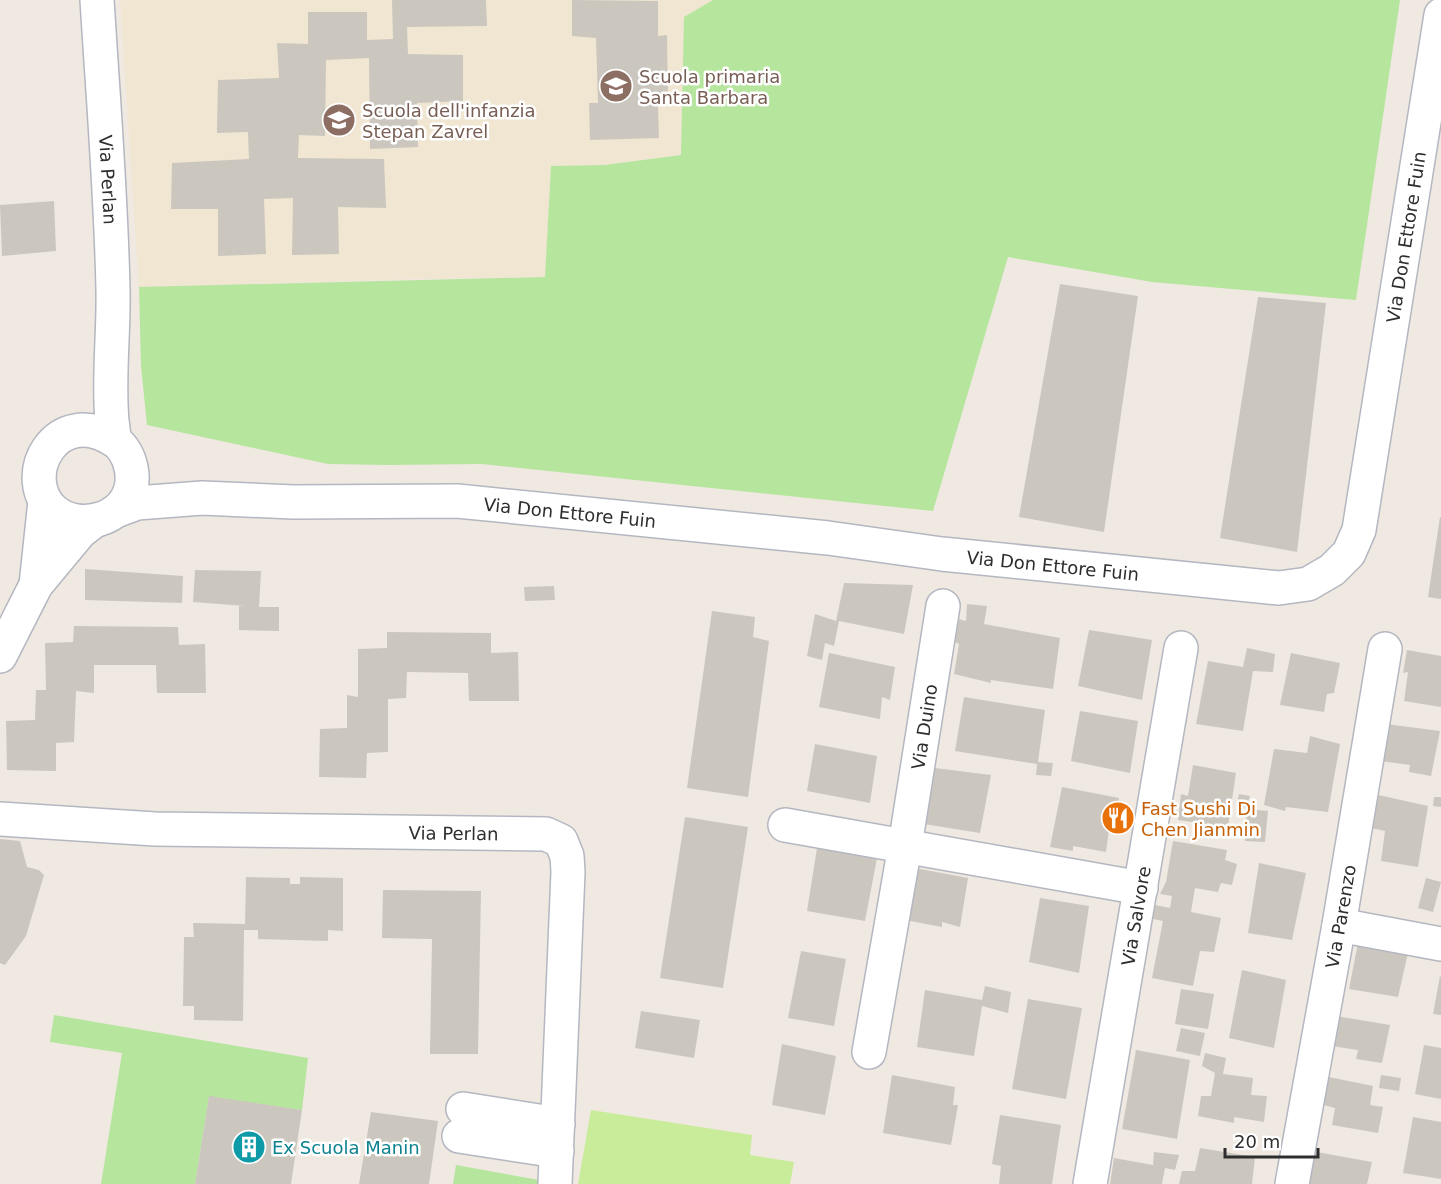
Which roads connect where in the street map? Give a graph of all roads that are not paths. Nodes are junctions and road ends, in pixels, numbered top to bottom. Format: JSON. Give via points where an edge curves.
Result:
{"nodes":[{"id":1,"x":97,"y":0,"type":"edge"},
{"id":2,"x":1441,"y":15,"type":"edge"},
{"id":3,"x":110,"y":359,"type":"junction"},
{"id":4,"x":77,"y":429,"type":"junction"},
{"id":5,"x":115,"y":441,"type":"junction"},
{"id":6,"x":132,"y":472,"type":"junction"},
{"id":7,"x":202,"y":498,"type":"junction"},
{"id":8,"x":45,"y":501,"type":"junction"},
{"id":9,"x":106,"y":515,"type":"junction"},
{"id":10,"x":36,"y":585,"type":"junction"},
{"id":11,"x":943,"y":606,"type":"dead end"},
{"id":12,"x":1181,"y":648,"type":"dead end"},
{"id":13,"x":1385,"y":649,"type":"dead end"},
{"id":14,"x":0,"y":656,"type":"edge"},
{"id":15,"x":0,"y":819,"type":"edge"},
{"id":16,"x":785,"y":825,"type":"dead end"},
{"id":17,"x":906,"y":846,"type":"junction"},
{"id":18,"x":1140,"y":888,"type":"junction"},
{"id":19,"x":1339,"y":925,"type":"junction"},
{"id":20,"x":1441,"y":944,"type":"edge"},
{"id":21,"x":868,"y":1052,"type":"dead end"},
{"id":22,"x":461,"y":1122,"type":"dead end"},
{"id":23,"x":556,"y":1160,"type":"edge"},
{"id":24,"x":1090,"y":1184,"type":"edge"},
{"id":25,"x":1292,"y":1184,"type":"edge"}],
"edges":[{"from":1,"to":3,"type":"street","name":"Via Perlan","via":[[113,291]]},
{"from":2,"to":7,"type":"street","name":"Via Don Ettore Fuin","via":[[1359,530],[1341,562],[1308,584],[1279,588],[1163,577],[480,502]]},
{"from":3,"to":4,"type":"street","name":"Via Perlan"},
{"from":3,"to":5,"type":"street","name":"Via Perlan"},
{"from":4,"to":5,"type":"street","via":[[103,432]]},
{"from":4,"to":8,"type":"street","via":[[54,441],[42,462],[40,485]]},
{"from":5,"to":6,"type":"street","name":"Via Perlan","via":[[124,450]]},
{"from":6,"to":7,"type":"street","name":"Via Don Ettore Fuin"},
{"from":6,"to":9,"type":"street","via":[[128,497]]},
{"from":7,"to":9,"type":"street","name":"Via Don Ettore Fuin","via":[[137,503]]},
{"from":8,"to":9,"type":"street","via":[[64,517],[83,522]]},
{"from":8,"to":10,"type":"street"},
{"from":9,"to":10,"type":"street","via":[[80,532]]},
{"from":10,"to":14,"type":"street"},
{"from":11,"to":17,"type":"street","name":"Via Duino"},
{"from":12,"to":18,"type":"street","name":"Via Salvore"},
{"from":13,"to":19,"type":"street","name":"Via Parenzo"},
{"from":15,"to":23,"type":"street","name":"Via Perlan","via":[[155,829],[528,833],[561,841],[568,872]]},
{"from":16,"to":17,"type":"street"},
{"from":17,"to":18,"type":"street"},
{"from":17,"to":21,"type":"street","name":"Via Duino"},
{"from":18,"to":24,"type":"street","name":"Via Salvore"},
{"from":19,"to":20,"type":"street"},
{"from":19,"to":25,"type":"street","name":"Via Parenzo"},
{"from":22,"to":23,"type":"street"}]}
